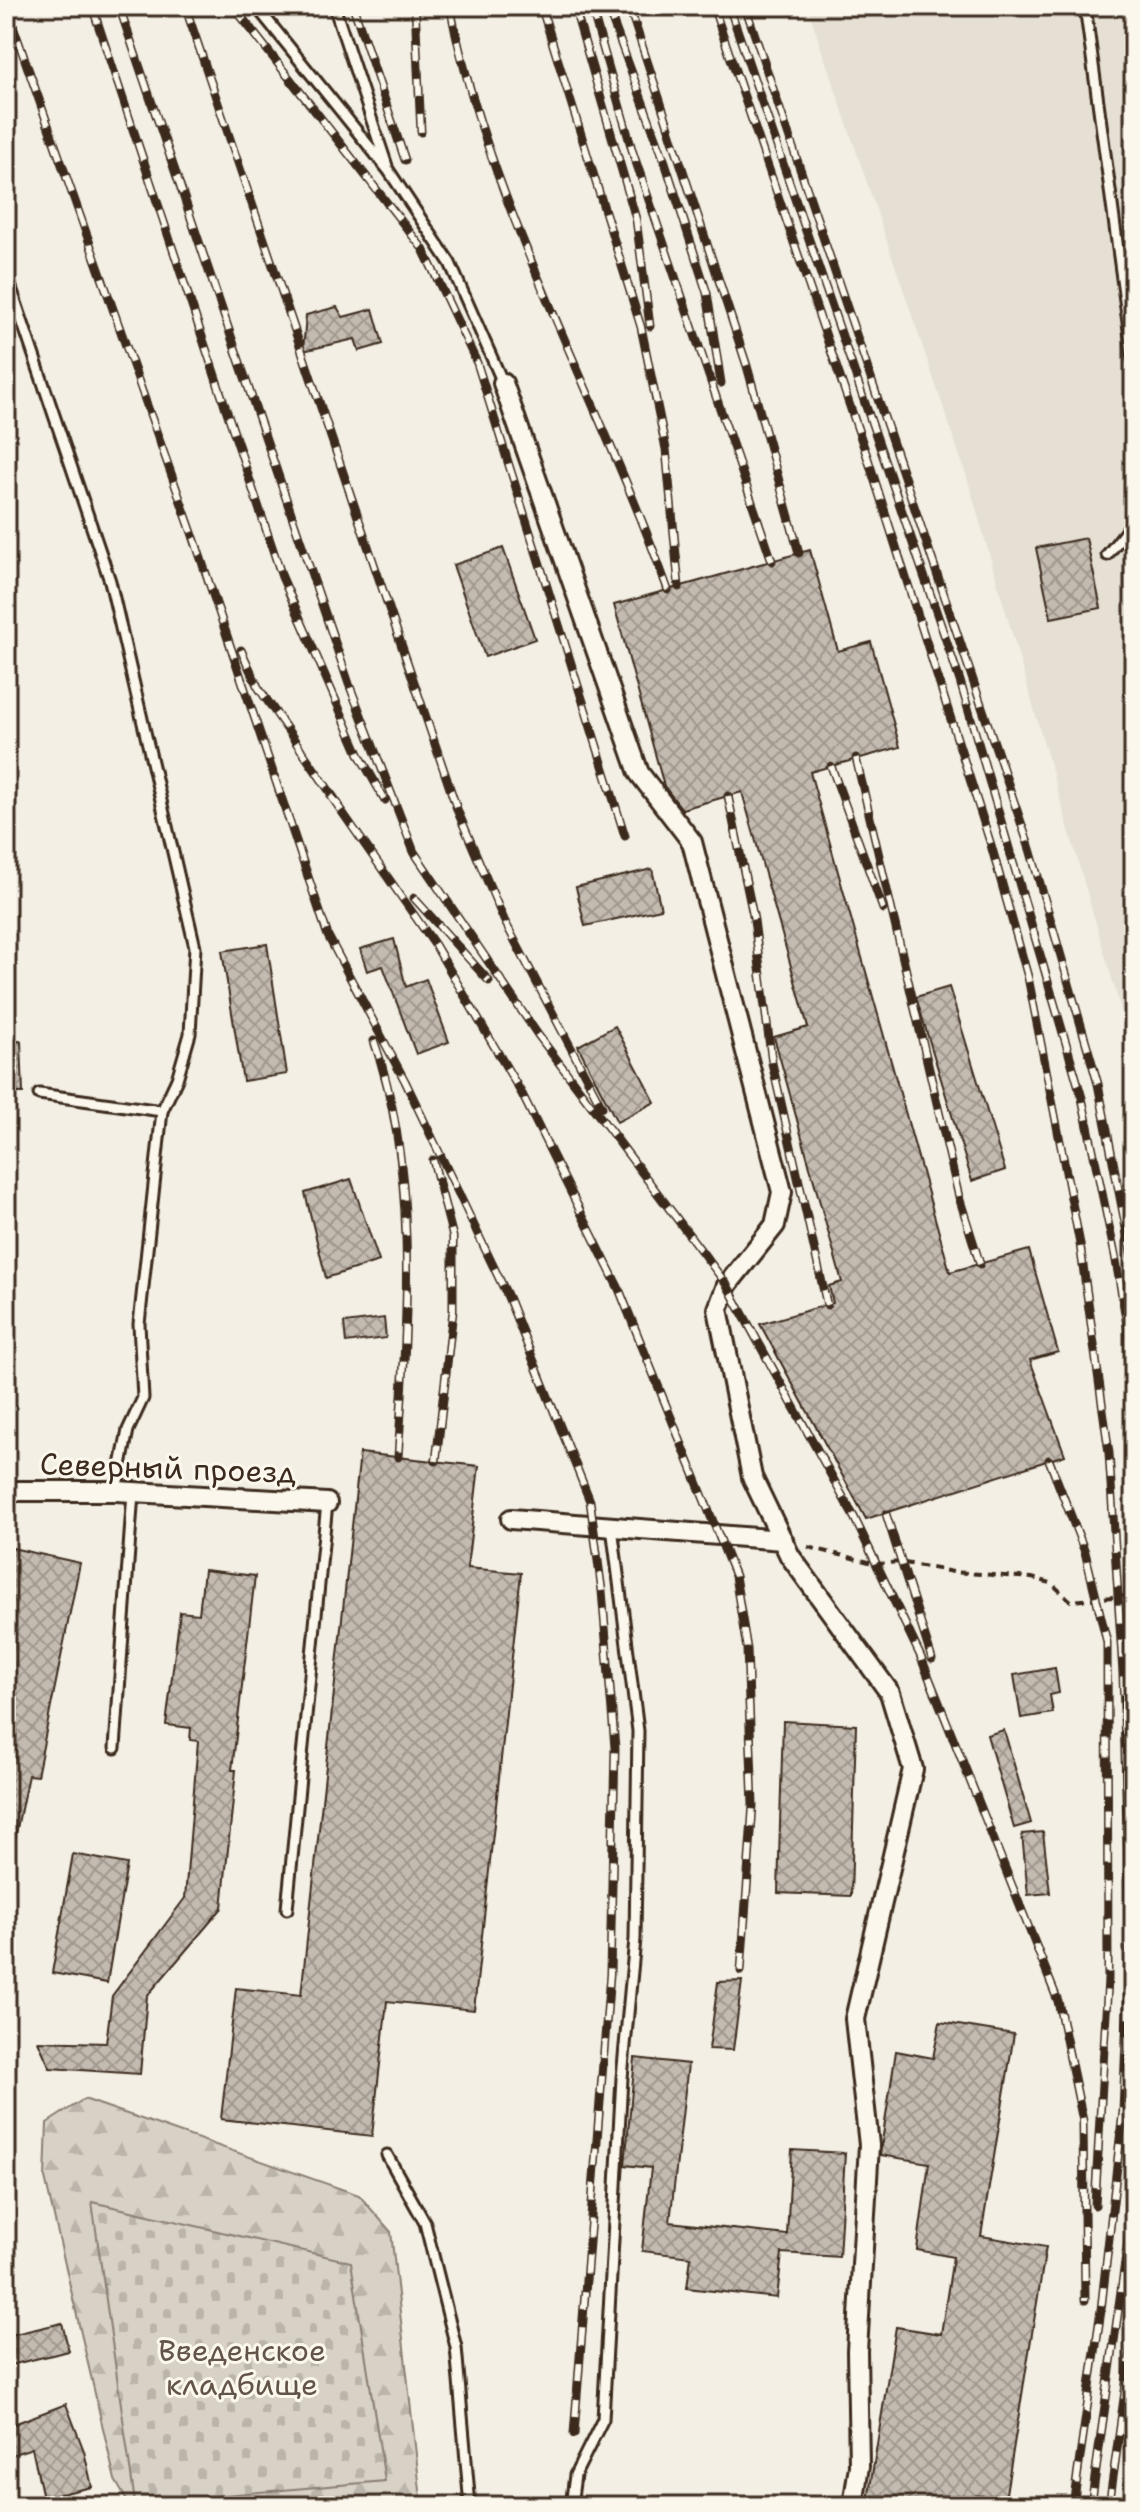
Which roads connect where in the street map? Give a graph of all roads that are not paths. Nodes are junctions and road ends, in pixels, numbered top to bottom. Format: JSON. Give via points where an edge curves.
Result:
{"nodes":[{"id":1,"x":256,"y":6,"type":"edge"},
{"id":2,"x":334,"y":6,"type":"edge"},
{"id":3,"x":1085,"y":6,"type":"edge"},
{"id":4,"x":389,"y":171,"type":"junction"},
{"id":5,"x":6,"y":273,"type":"edge"},
{"id":6,"x":1134,"y":367,"type":"edge"},
{"id":7,"x":503,"y":383,"type":"joint"},
{"id":8,"x":1134,"y":521,"type":"edge"},
{"id":9,"x":1107,"y":555,"type":"dead end"},
{"id":10,"x":39,"y":1094,"type":"dead end"},
{"id":11,"x":162,"y":1111,"type":"junction"},
{"id":12,"x":6,"y":1491,"type":"edge"},
{"id":13,"x":125,"y":1491,"type":"junction"},
{"id":14,"x":327,"y":1503,"type":"joint"},
{"id":15,"x":511,"y":1519,"type":"dead end"},
{"id":16,"x":612,"y":1527,"type":"junction"},
{"id":17,"x":783,"y":1540,"type":"junction"},
{"id":18,"x":115,"y":1748,"type":"dead end"},
{"id":19,"x":287,"y":1909,"type":"dead end"},
{"id":20,"x":387,"y":2155,"type":"dead end"},
{"id":21,"x":470,"y":2506,"type":"edge"},
{"id":22,"x":571,"y":2506,"type":"edge"},
{"id":23,"x":853,"y":2506,"type":"edge"}],
"edges":[{"from":1,"to":4,"type":"lane"},
{"from":2,"to":4,"type":"lane"},
{"from":3,"to":6,"type":"lane"},
{"from":4,"to":7,"type":"lane","via":[[450,263]]},
{"from":5,"to":11,"type":"lane","via":[[110,581],[195,947],[190,1034]]},
{"from":7,"to":17,"type":"street","via":[[639,773],[692,842],[782,1192],[775,1225],[727,1285],[718,1309],[752,1477]]},
{"from":8,"to":9,"type":"lane"},
{"from":10,"to":11,"type":"lane"},
{"from":11,"to":13,"type":"lane","via":[[139,1324],[143,1398],[128,1430]]},
{"from":12,"to":13,"type":"street","name":"Северный проезд"},
{"from":13,"to":14,"type":"street","name":"Северный проезд"},
{"from":13,"to":18,"type":"lane"},
{"from":14,"to":19,"type":"lane"},
{"from":15,"to":16,"type":"street"},
{"from":16,"to":17,"type":"street"},
{"from":16,"to":22,"type":"lane","via":[[638,1731],[635,1939],[603,2419],[575,2475]]},
{"from":17,"to":23,"type":"street","via":[[890,1693],[913,1769],[855,2019],[869,2145],[857,2351],[859,2466]]},
{"from":20,"to":21,"type":"lane","via":[[425,2223],[456,2347]]}]}
